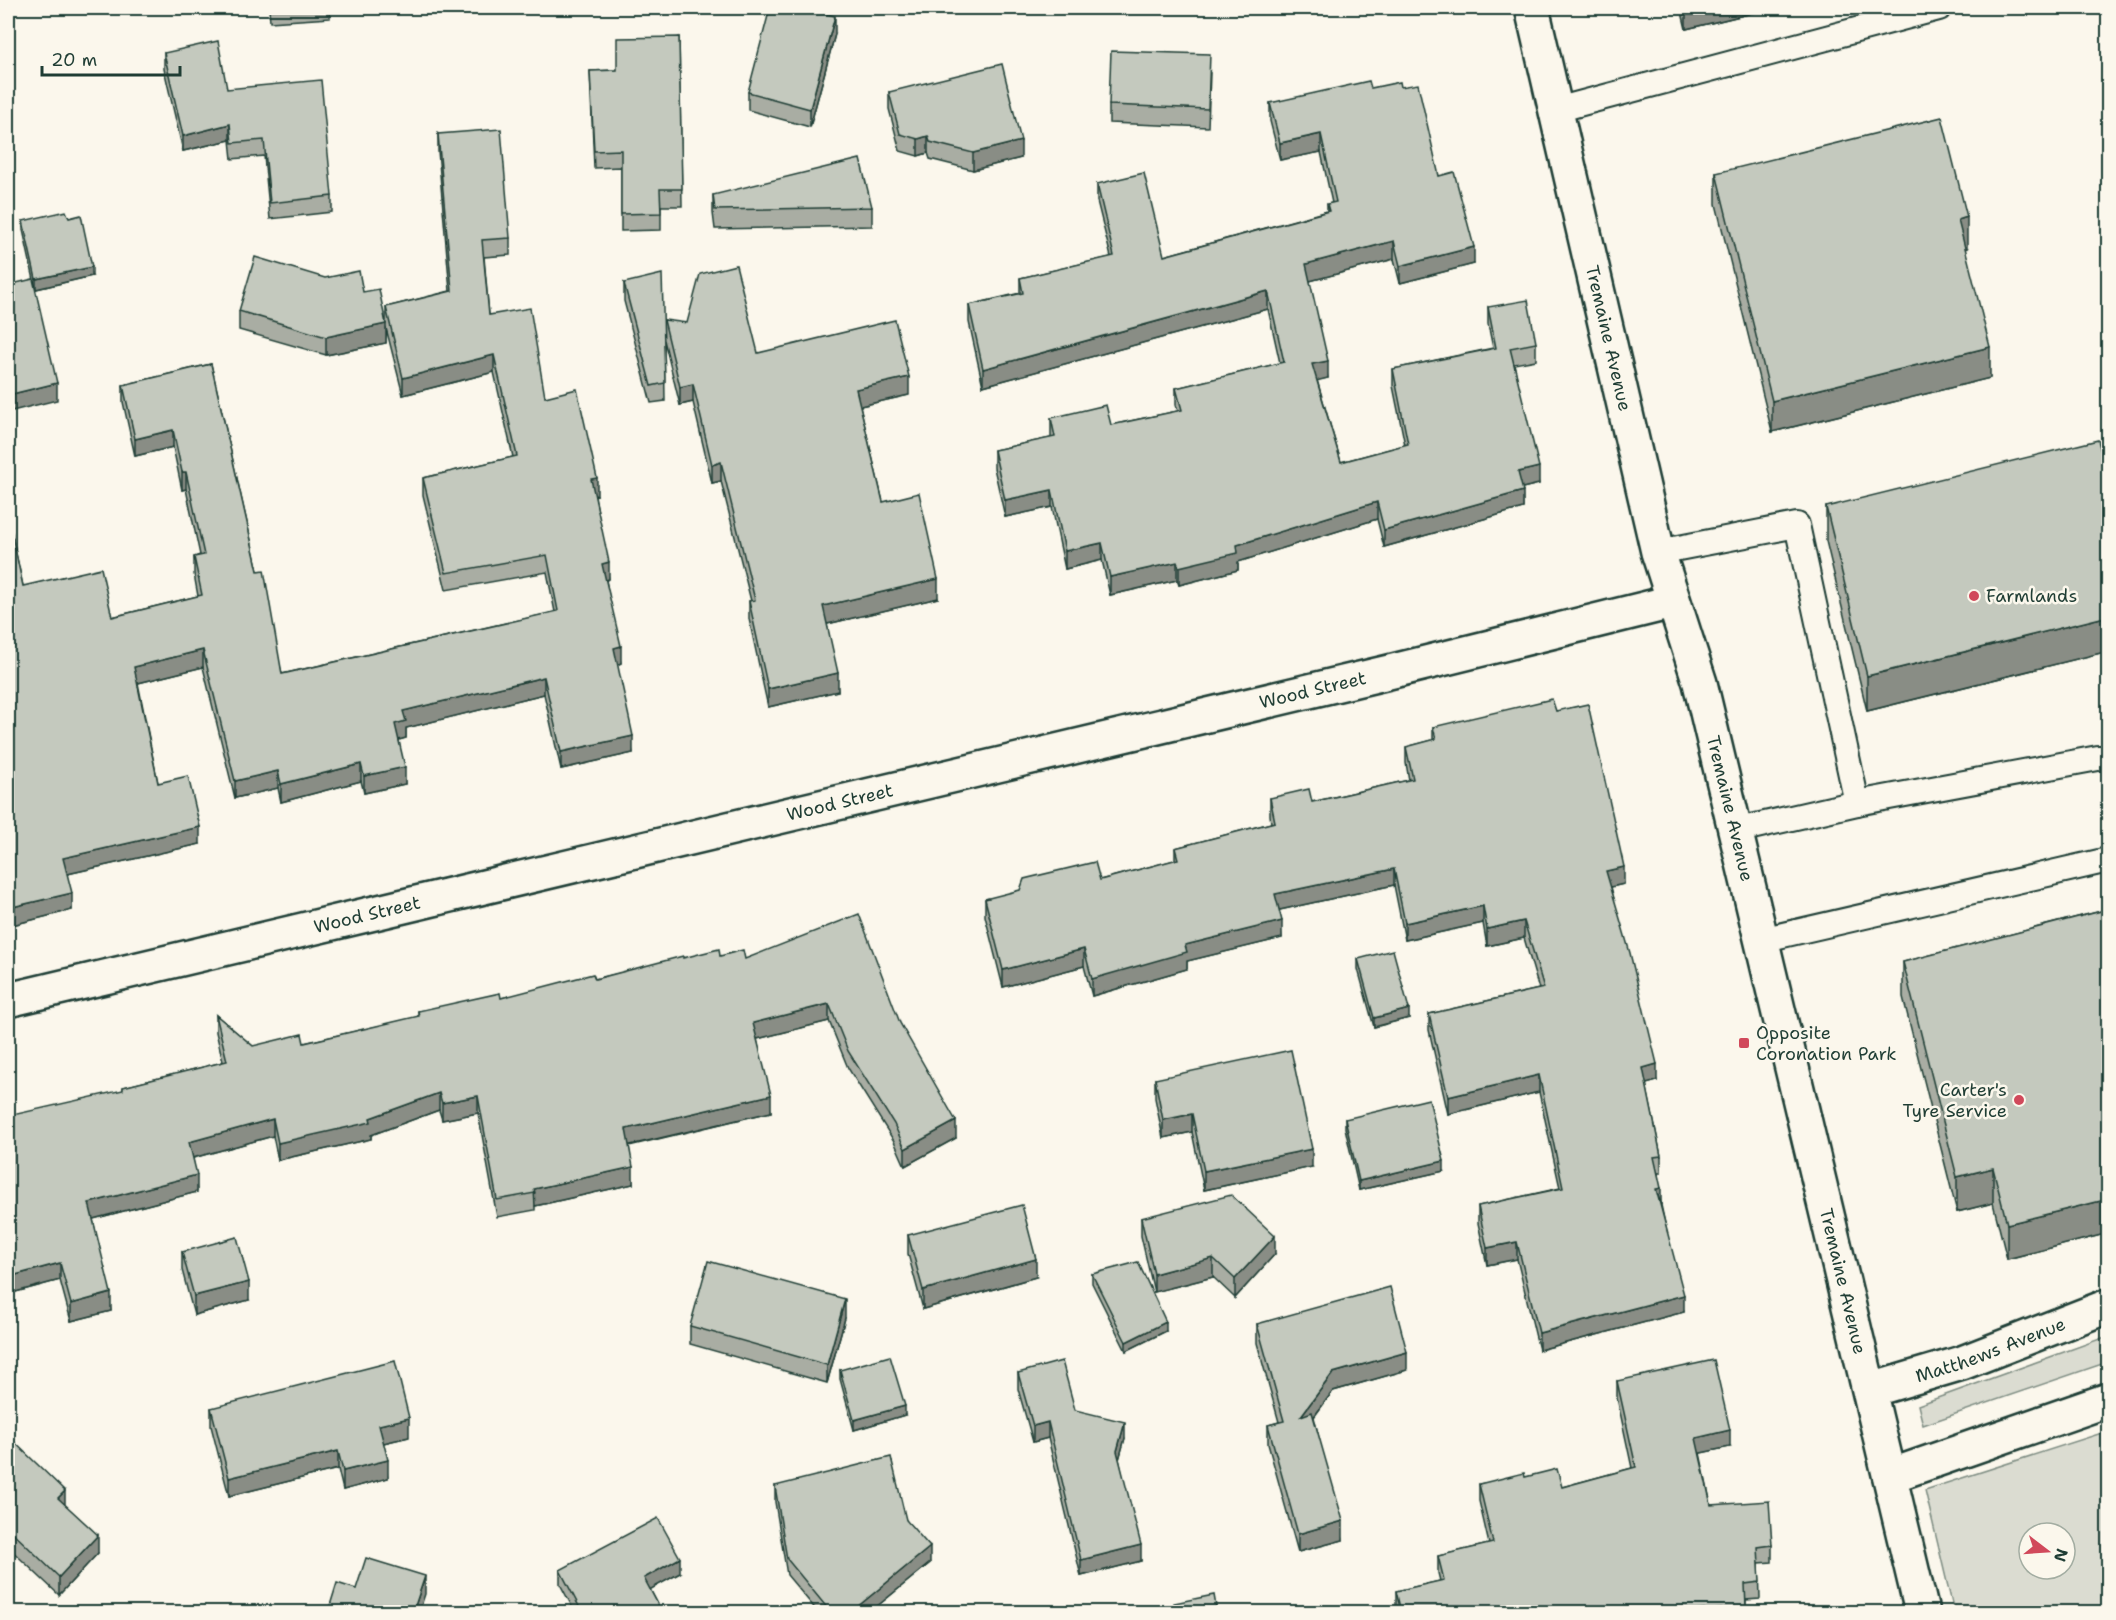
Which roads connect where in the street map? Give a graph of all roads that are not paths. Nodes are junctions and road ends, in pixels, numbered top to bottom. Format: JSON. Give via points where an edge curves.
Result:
{"nodes":[{"id":1,"x":1532,"y":8,"type":"edge"},
{"id":2,"x":1939,"y":8,"type":"edge"},
{"id":3,"x":1556,"y":110,"type":"junction"},
{"id":4,"x":1658,"y":552,"type":"junction"},
{"id":5,"x":1672,"y":602,"type":"junction"},
{"id":6,"x":2109,"y":758,"type":"edge"},
{"id":7,"x":1857,"y":803,"type":"junction"},
{"id":8,"x":1734,"y":831,"type":"junction"},
{"id":9,"x":2109,"y":860,"type":"edge"},
{"id":10,"x":1761,"y":940,"type":"junction"},
{"id":11,"x":8,"y":1000,"type":"edge"},
{"id":12,"x":2109,"y":1306,"type":"edge"},
{"id":13,"x":1871,"y":1390,"type":"junction"},
{"id":14,"x":2109,"y":1400,"type":"edge"},
{"id":15,"x":1890,"y":1476,"type":"junction"},
{"id":16,"x":1922,"y":1612,"type":"edge"}],
"edges":[{"from":1,"to":3,"type":"street","name":"Tremaine Avenue"},
{"from":2,"to":3,"type":"lane"},
{"from":3,"to":4,"type":"street","name":"Tremaine Avenue"},
{"from":4,"to":5,"type":"street","name":"Tremaine Avenue"},
{"from":4,"to":7,"type":"lane","via":[[1797,525]]},
{"from":5,"to":8,"type":"street","name":"Tremaine Avenue","via":[[1700,683]]},
{"from":5,"to":11,"type":"street","name":"Wood Street"},
{"from":6,"to":7,"type":"lane"},
{"from":7,"to":8,"type":"lane"},
{"from":8,"to":10,"type":"street","name":"Tremaine Avenue"},
{"from":9,"to":10,"type":"lane"},
{"from":10,"to":13,"type":"street","name":"Tremaine Avenue"},
{"from":12,"to":13,"type":"street","name":"Matthews Avenue","via":[[1962,1363]]},
{"from":13,"to":15,"type":"street","name":"Tremaine Avenue"},
{"from":14,"to":15,"type":"street"},
{"from":15,"to":16,"type":"street","name":"Tremaine Avenue"}]}
